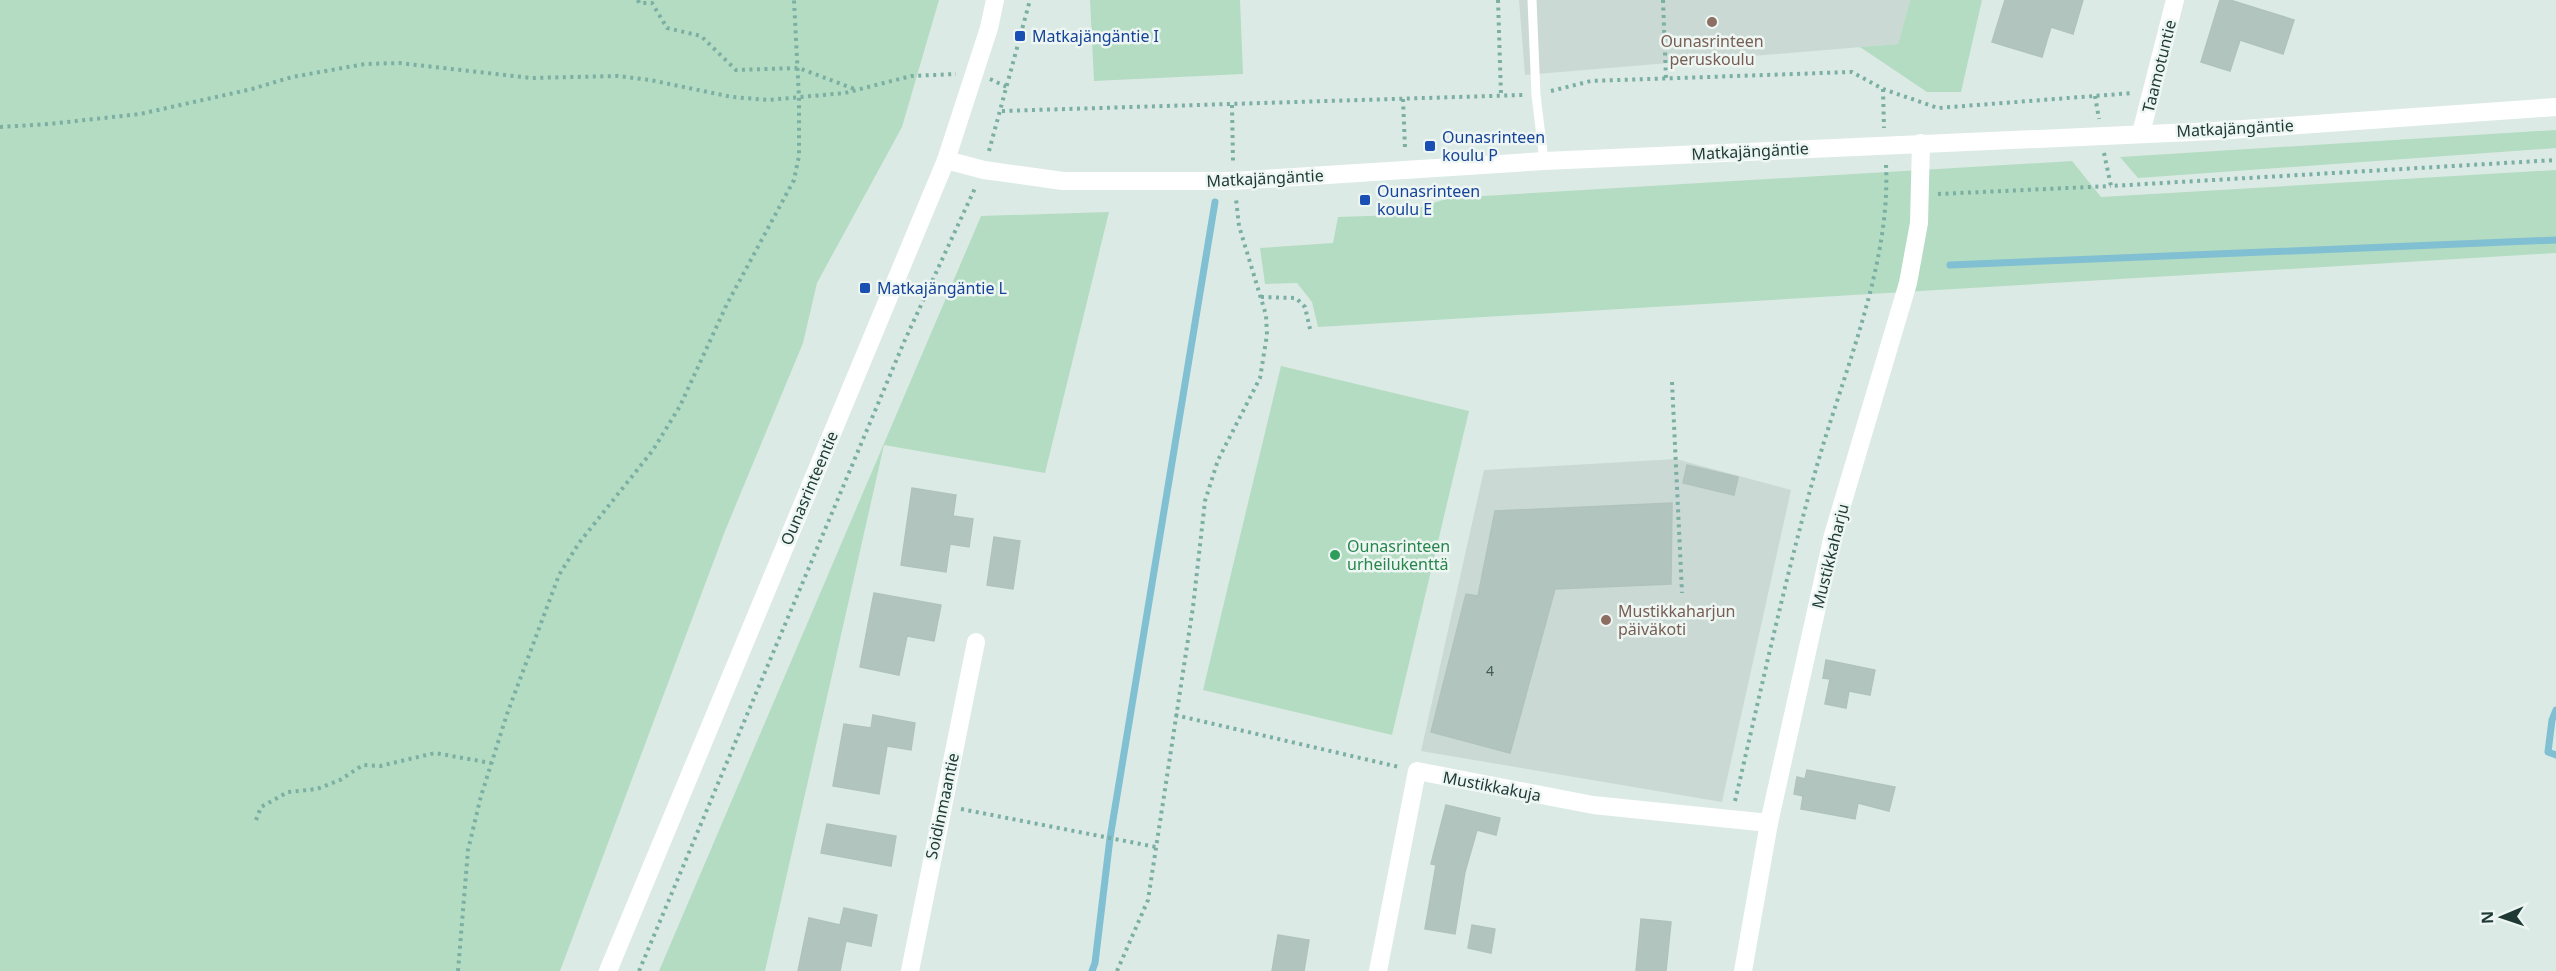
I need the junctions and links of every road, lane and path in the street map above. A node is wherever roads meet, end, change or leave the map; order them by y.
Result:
1 (638, 0) edge
2 (794, 0) edge
3 (995, 0) edge
4 (1029, 0) edge
5 (1498, 0) edge
6 (1532, 0) edge
7 (1663, 0) edge
8 (2175, 0) edge
9 (799, 68) junction
10 (973, 75) junction
11 (1666, 79) dead end
12 (1883, 89) dead end
13 (857, 91) junction
14 (2153, 92) junction
15 (1501, 95) dead end
16 (799, 99) junction
17 (1403, 99) dead end
18 (1232, 105) dead end
19 (2556, 107) edge
20 (0, 126) edge
21 (2141, 133) junction
22 (2101, 135) junction
23 (1921, 143) junction
24 (1885, 145) junction
25 (1405, 148) dead end
26 (946, 160) junction
27 (2556, 160) edge
28 (1544, 161) junction
29 (984, 170) junction
30 (1233, 180) junction
31 (2111, 186) junction
32 (1920, 195) junction
33 (1261, 297) junction
34 (1310, 329) dead end
35 (1672, 382) dead end
36 (1682, 593) dead end
37 (976, 642) dead end
38 (1175, 715) junction
39 (491, 763) junction
40 (1417, 771) junction
41 (942, 806) junction
42 (256, 820) dead end
43 (1731, 821) junction
44 (1769, 823) junction
45 (1156, 847) junction
46 (458, 971) edge
47 (608, 971) edge
48 (639, 971) edge
49 (910, 971) edge
50 (1117, 971) edge
51 (1378, 971) edge
52 (1743, 971) edge

1 - 9 path
2 - 9 path
3 - 10 street, Ounasrinteentie
4 - 29 path
5 - 15 path
6 - 28 lane
7 - 11 path
8 - 14 street, Taamotuntie
9 - 13 path
9 - 16 path
10 - 13 path
10 - 26 street, Ounasrinteentie
12 - 24 path
13 - 16 path
14 - 21 street, Taamotuntie
14 - 22 path
16 - 20 path
16 - 39 path
17 - 25 path
18 - 30 path
19 - 21 street, Matkajängäntie
21 - 22 street, Matkajängäntie
22 - 23 street, Matkajängäntie
22 - 31 path
23 - 24 street, Matkajängäntie
23 - 32 street, Mustikkaharju
24 - 28 street, Matkajängäntie
24 - 43 path
26 - 29 street, Matkajängäntie
26 - 47 street, Ounasrinteentie
27 - 31 path
28 - 30 street, Matkajängäntie
29 - 30 street, Matkajängäntie
29 - 48 path
30 - 33 path
31 - 32 path
32 - 44 street, Mustikkaharju
33 - 34 path
33 - 38 path
35 - 36 path
37 - 41 street, Soidinmaantie
38 - 40 path
38 - 45 path
39 - 42 path
39 - 46 path
40 - 43 street, Mustikkakuja
40 - 51 street
41 - 45 path
41 - 49 street, Soidinmaantie
43 - 44 street, Mustikkakuja
44 - 52 street, Mustikkaharju
45 - 50 path

